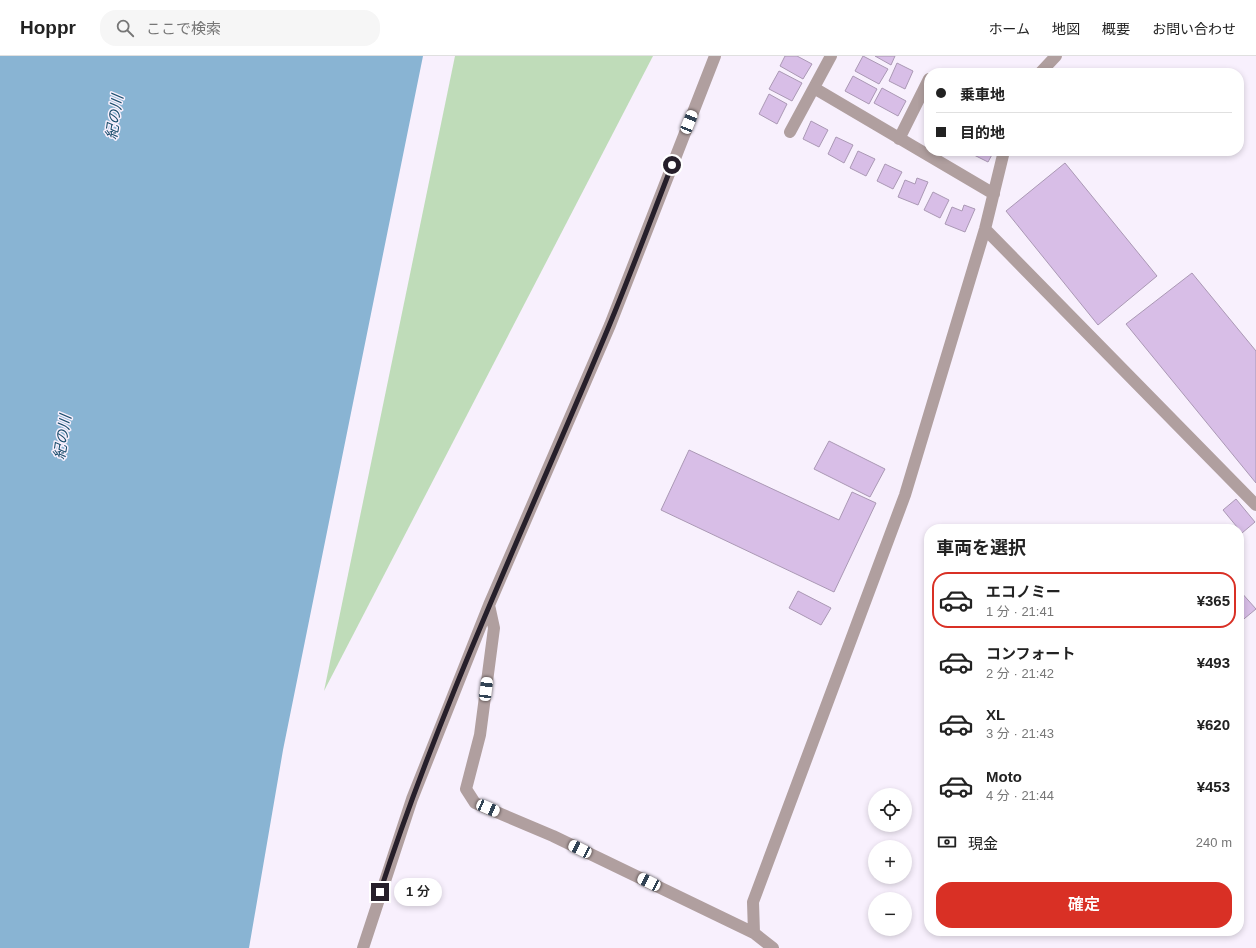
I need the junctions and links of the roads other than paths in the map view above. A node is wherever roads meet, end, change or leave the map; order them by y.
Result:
1 (715, 56) edge
2 (831, 56) edge
3 (1056, 56) edge
4 (1045, 68) edge
5 (814, 88) junction
6 (924, 89) edge
7 (790, 132) dead end
8 (899, 139) junction
9 (924, 153) edge
10 (928, 156) edge
11 (1003, 156) edge
12 (994, 194) junction
13 (985, 229) junction
14 (1256, 505) edge
15 (489, 605) junction
16 (754, 933) junction
17 (363, 948) edge
18 (774, 948) edge

1 - 15 street
2 - 5 street
3 - 4 street
5 - 7 street
5 - 8 street
6 - 8 street
8 - 9 street
10 - 12 street
11 - 12 street
12 - 13 street
13 - 14 street
13 - 16 street
15 - 16 street
15 - 17 street
16 - 18 street

